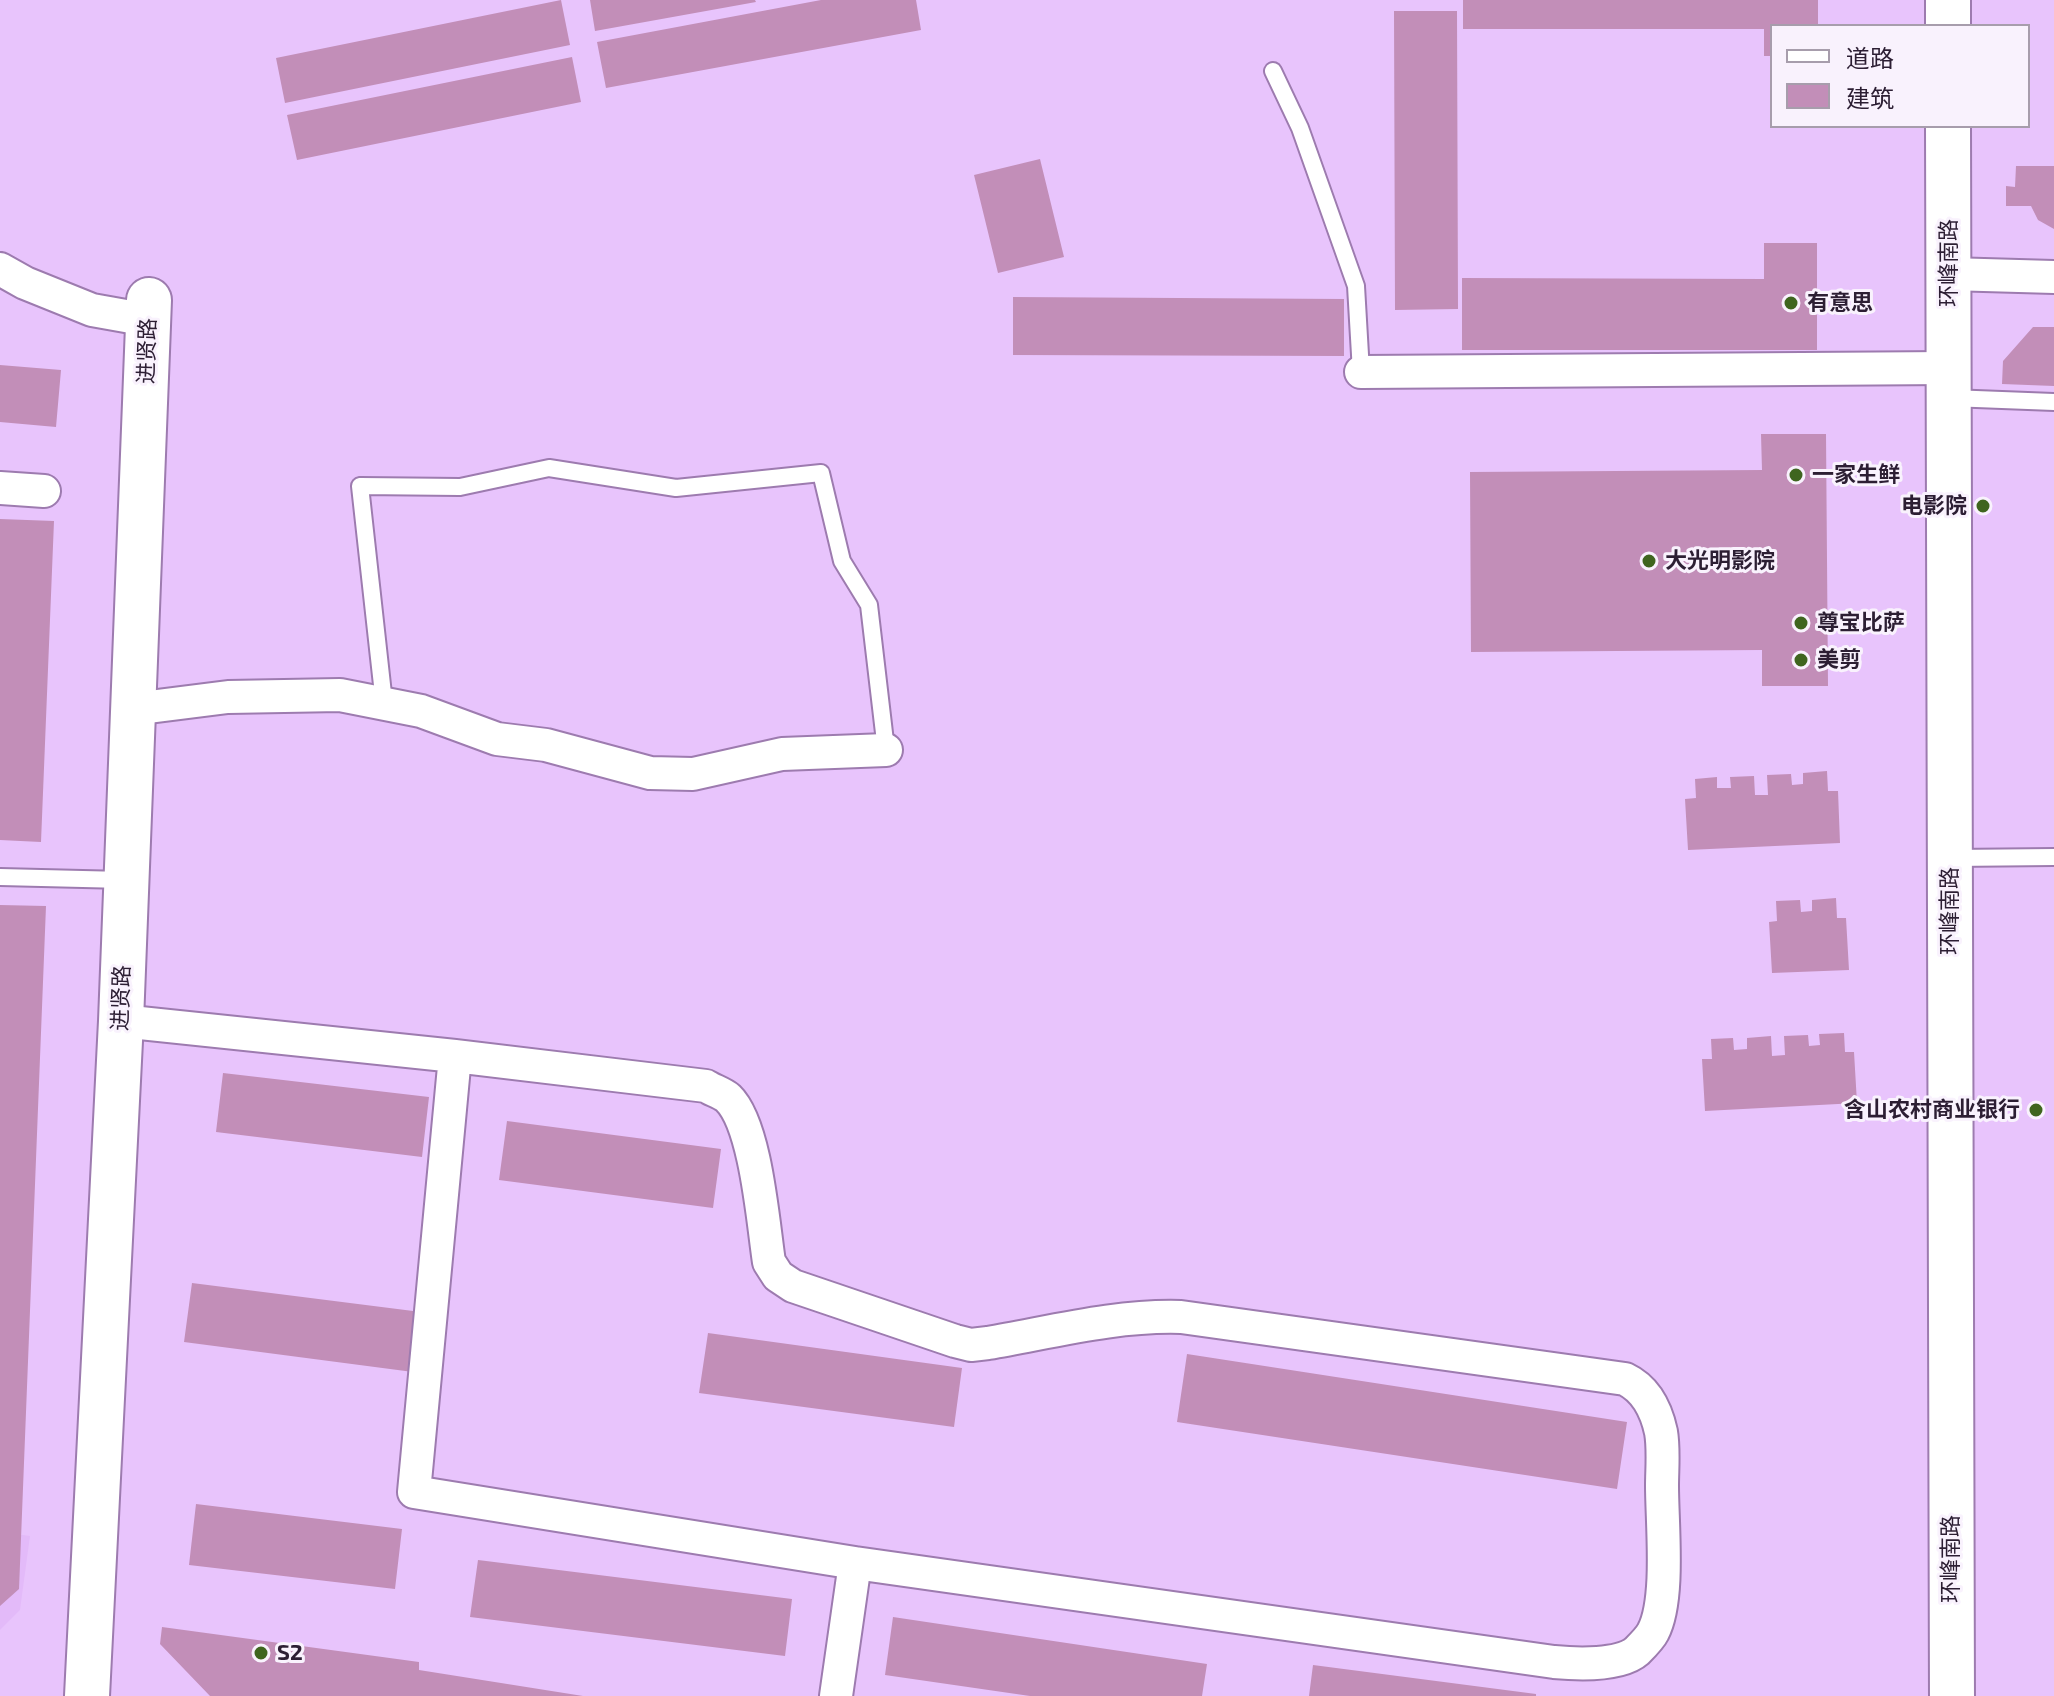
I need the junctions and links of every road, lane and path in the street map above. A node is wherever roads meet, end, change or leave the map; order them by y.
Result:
1 (1948, 0) edge
2 (1948, 24) edge
3 (1273, 71) dead end
4 (1948, 128) edge
5 (0, 269) edge
6 (1949, 274) junction
7 (2054, 277) edge
8 (149, 310) joint
9 (1361, 372) joint
10 (1949, 383) junction
11 (2054, 402) edge
12 (0, 488) edge
13 (44, 491) dead end
14 (384, 703) junction
15 (133, 709) junction
16 (886, 750) joint
17 (2054, 857) edge
18 (1950, 858) junction
19 (0, 877) edge
20 (126, 880) junction
21 (121, 1021) junction
22 (455, 1056) junction
23 (855, 1563) junction
24 (87, 1696) edge
25 (836, 1696) edge
26 (1952, 1696) edge

1 - 2 main road
3 - 9 lane
4 - 6 main road, 环峰南路
5 - 8 street
6 - 7 street
6 - 10 main road, 环峰南路
8 - 15 main road, 进贤路
9 - 10 street
10 - 11 lane
10 - 18 main road, 环峰南路
12 - 13 street
14 - 15 street
14 - 16 street
14 - 16 lane
15 - 20 main road, 进贤路
17 - 18 lane
18 - 26 main road, 环峰南路
19 - 20 lane
20 - 21 main road, 进贤路
21 - 22 street
21 - 24 main road, 进贤路
22 - 23 street
22 - 23 street
23 - 25 street

